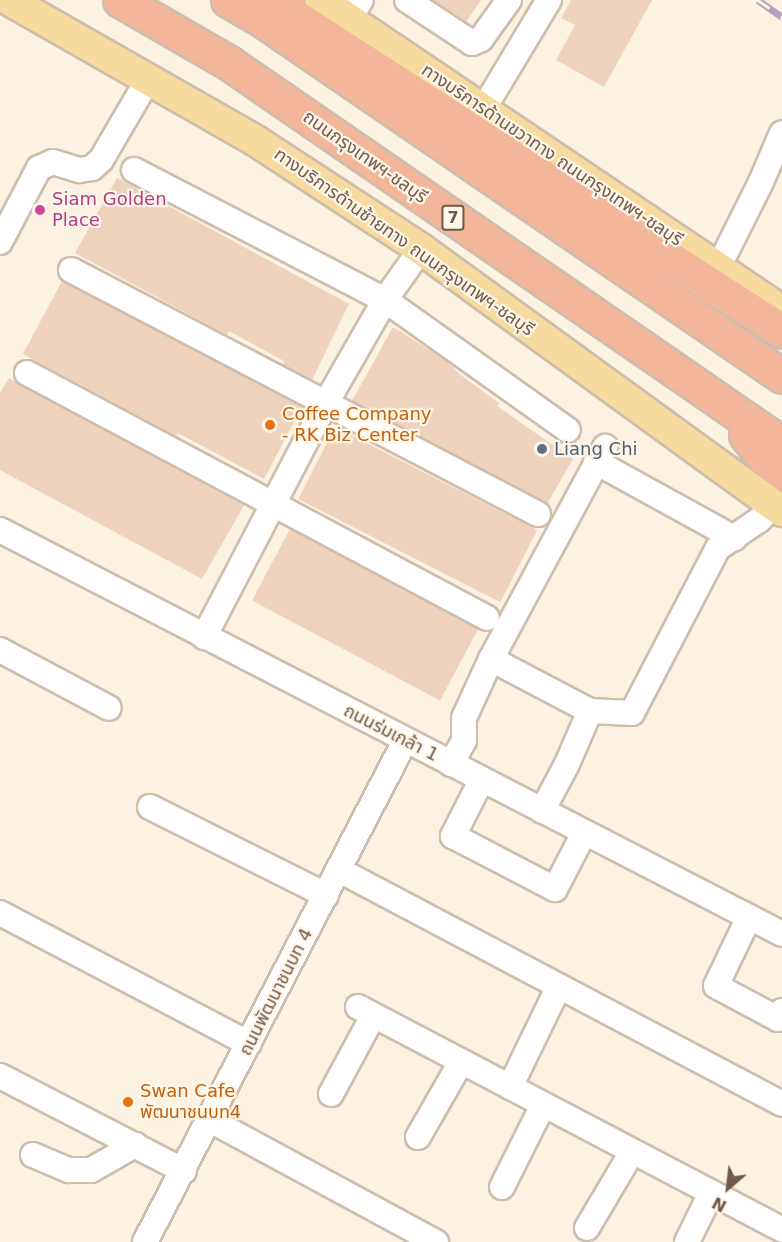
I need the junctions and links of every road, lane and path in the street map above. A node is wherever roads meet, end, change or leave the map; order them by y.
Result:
1 (3, 0) edge
2 (9, 0) edge
3 (120, 0) edge
4 (228, 0) edge
5 (269, 0) edge
6 (320, 0) edge
7 (407, 0) edge
8 (509, 0) edge
9 (549, 0) edge
10 (0, 6) edge
11 (356, 9) edge
12 (148, 78) junction
13 (484, 108) junction
14 (782, 133) edge
15 (134, 170) dead end
16 (775, 170) edge
17 (0, 242) edge
18 (421, 249) junction
19 (718, 268) junction
20 (71, 270) dead end
21 (385, 300) junction
22 (782, 311) edge
23 (782, 331) edge
24 (746, 350) junction
25 (782, 364) edge
26 (27, 373) dead end
27 (782, 376) edge
28 (326, 403) junction
29 (721, 404) junction
30 (568, 430) dead end
31 (782, 444) edge
32 (782, 472) edge
33 (273, 504) junction
34 (778, 508) edge
35 (538, 514) dead end
36 (2, 535) edge
37 (734, 538) junction
38 (488, 618) dead end
39 (204, 637) junction
40 (0, 650) edge
41 (491, 659) junction
42 (109, 708) dead end
43 (590, 711) junction
44 (405, 741) junction
45 (451, 764) junction
46 (481, 781) junction
47 (150, 807) dead end
48 (542, 811) junction
49 (584, 833) junction
50 (339, 870) junction
51 (326, 895) junction
52 (0, 914) edge
53 (748, 917) junction
54 (782, 934) edge
55 (559, 986) junction
56 (782, 1011) edge
57 (249, 1044) junction
58 (461, 1062) junction
59 (0, 1076) edge
60 (510, 1087) junction
61 (331, 1094) dead end
62 (782, 1104) edge
63 (543, 1105) junction
64 (210, 1120) junction
65 (418, 1137) dead end
66 (135, 1145) junction
67 (632, 1152) junction
68 (33, 1155) dead end
69 (184, 1171) junction
70 (502, 1187) dead end
71 (711, 1193) junction
72 (587, 1228) dead end
73 (782, 1230) edge
74 (146, 1242) edge
75 (436, 1242) edge
76 (687, 1242) edge

1 - 10 street
2 - 12 main road, ทางบริการด้านซ้ายทาง ถนนกรุงเทพฯ-ชลบุรี
3 - 29 highway, ถนนกรุงเทพฯ-ชลบุรี / 7
4 - 24 highway
5 - 23 highway
6 - 11 main road, ทางบริการด้านขวาทาง ถนนกรุงเทพฯ-ชลบุรี
7 - 8 street
9 - 13 street
11 - 13 main road, ทางบริการด้านขวาทาง ถนนกรุงเทพฯ-ชลบุรี
12 - 17 street
12 - 18 main road, ทางบริการด้านซ้ายทาง ถนนกรุงเทพฯ-ชลบุรี
13 - 19 main road, ทางบริการด้านขวาทาง ถนนกรุงเทพฯ-ชลบุรี
14 - 16 street
15 - 21 street
16 - 19 street
18 - 21 street
18 - 34 main road, ทางบริการด้านซ้ายทาง ถนนกรุงเทพฯ-ชลบุรี
19 - 22 main road, ทางบริการด้านขวาทาง ถนนกรุงเทพฯ-ชลบุรี
20 - 28 street
21 - 28 street
21 - 30 street
24 - 25 highway
24 - 27 highway
26 - 33 street
28 - 33 street
28 - 35 street
29 - 31 highway, ถนนกรุงเทพฯ-ชลบุรี / 7
29 - 32 highway
33 - 38 street
33 - 39 street
34 - 37 street
36 - 39 street, ถนนร่มเกล้า 1
37 - 41 street
37 - 43 street
39 - 44 street, ถนนร่มเกล้า 1
40 - 42 street
41 - 43 street
41 - 45 street
43 - 48 street
44 - 45 street, ถนนร่มเกล้า 1
44 - 50 street, ถนนพัฒนาชนบท 4
45 - 46 street, ถนนร่มเกล้า 1
46 - 48 street, ถนนร่มเกล้า 1
46 - 49 street
47 - 51 street
48 - 49 street, ถนนร่มเกล้า 1
49 - 53 street, ถนนร่มเกล้า 1
50 - 51 street, ถนนพัฒนาชนบท 4
50 - 55 street
51 - 57 street, ถนนพัฒนาชนบท 4
52 - 57 street
53 - 54 street, ถนนร่มเกล้า 1
53 - 56 street
55 - 60 street
55 - 62 street
57 - 64 street, ถนนพัฒนาชนบท 4
58 - 60 street
58 - 61 street
58 - 65 street
59 - 66 street
60 - 63 street
63 - 67 street
63 - 70 street
64 - 69 street, ถนนพัฒนาชนบท 4
64 - 75 street
66 - 68 street
66 - 69 street
67 - 71 street
67 - 72 street
69 - 74 street, ถนนพัฒนาชนบท 4
71 - 73 street
71 - 76 street

